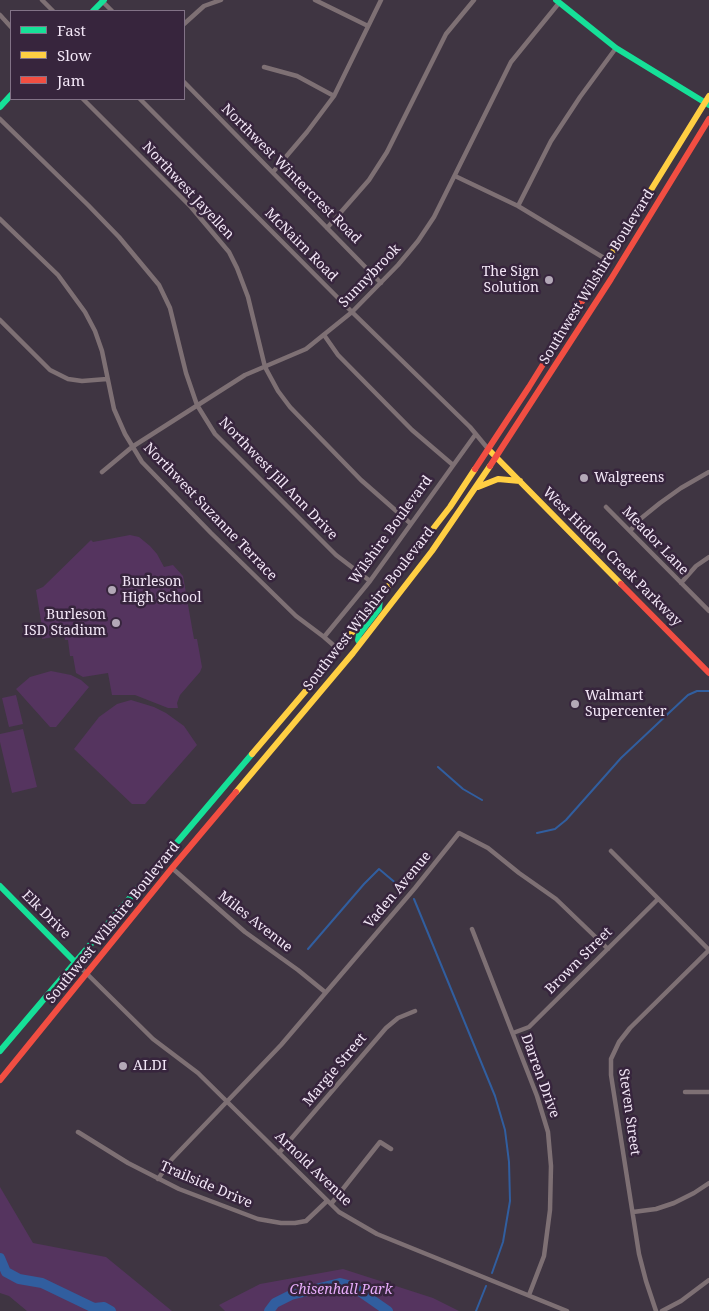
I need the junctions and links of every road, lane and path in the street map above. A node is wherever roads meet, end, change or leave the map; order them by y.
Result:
1 (42, 0) edge
2 (221, 0) edge
3 (315, 0) edge
4 (381, 0) edge
5 (474, 0) edge
6 (102, 1) edge
7 (558, 1) edge
8 (52, 10) edge
9 (111, 10) edge
10 (0, 16) edge
11 (185, 23) edge
12 (10, 26) edge
13 (368, 26) junction
14 (616, 48) junction
15 (264, 67) dead end
16 (185, 83) edge
17 (10, 96) edge
18 (334, 96) junction
19 (709, 96) edge
20 (84, 100) edge
21 (141, 100) edge
22 (707, 104) edge
23 (0, 107) edge
24 (0, 119) edge
25 (709, 119) edge
26 (272, 172) junction
27 (455, 176) junction
28 (518, 206) junction
29 (0, 219) edge
30 (327, 228) junction
31 (609, 261) junction
32 (381, 283) junction
33 (352, 312) junction
34 (0, 320) edge
35 (324, 335) junction
36 (265, 367) junction
37 (107, 379) junction
38 (197, 405) junction
39 (475, 435) junction
40 (132, 447) junction
41 (489, 450) junction
42 (497, 458) junction
43 (453, 465) junction
44 (102, 472) dead end
45 (709, 472) edge
46 (520, 481) junction
47 (476, 488) junction
48 (606, 506) dead end
49 (410, 523) junction
50 (630, 531) junction
51 (709, 557) edge
52 (370, 580) junction
53 (681, 583) junction
54 (380, 597) junction
55 (709, 611) edge
56 (324, 637) junction
57 (360, 643) junction
58 (339, 651) junction
59 (709, 673) edge
60 (275, 727) junction
61 (285, 734) junction
62 (611, 851) dead end
63 (172, 868) junction
64 (0, 886) edge
65 (658, 899) junction
66 (472, 929) dead end
67 (608, 949) junction
68 (709, 950) edge
69 (75, 962) junction
70 (88, 973) junction
71 (325, 992) junction
72 (415, 1011) dead end
73 (513, 1034) junction
74 (0, 1051) edge
75 (0, 1080) edge
76 (685, 1092) dead end
77 (709, 1092) edge
78 (228, 1102) junction
79 (78, 1132) dead end
80 (391, 1149) dead end
81 (279, 1153) junction
82 (158, 1179) junction
83 (709, 1183) edge
84 (329, 1202) junction
85 (633, 1212) junction
86 (709, 1280) edge
87 (528, 1295) junction
88 (567, 1311) edge
89 (656, 1311) edge
90 (662, 1311) edge

1 - 8 street
2 - 11 street
3 - 13 street
4 - 13 street
5 - 30 street
6 - 9 street
7 - 14 main road
7 - 27 street, Sunnybrook
10 - 12 street
13 - 18 street
14 - 22 main road
14 - 28 street
15 - 18 street
16 - 26 street, Northwest Wintercrest Road
17 - 23 main road
18 - 26 street
19 - 22 main road, Southwest Wilshire Boulevard
20 - 36 street, Northwest Jayellen
21 - 33 street, McNairn Road
22 - 31 main road, Southwest Wilshire Boulevard
24 - 38 street, Northwest Jill Ann Drive
25 - 42 main road, Southwest Wilshire Boulevard
26 - 30 street, Northwest Wintercrest Road
27 - 28 street
27 - 32 street, Sunnybrook
28 - 31 street
29 - 37 street, Northwest Suzanne Terrace
30 - 32 street, Northwest Wintercrest Road
31 - 41 main road, Southwest Wilshire Boulevard
32 - 33 street, Sunnybrook
33 - 35 street, Sunnybrook
33 - 39 street, McNairn Road
34 - 37 street
35 - 36 street, Sunnybrook
35 - 43 street
36 - 38 street, Sunnybrook
36 - 49 street, Northwest Jayellen
37 - 40 street, Northwest Suzanne Terrace
38 - 40 street, Sunnybrook
38 - 52 street, Northwest Jill Ann Drive
39 - 41 street, McNairn Road
39 - 43 street, Wilshire Boulevard
40 - 44 street, Sunnybrook
40 - 56 street, Northwest Suzanne Terrace
41 - 42 main road, West Hidden Creek Parkway
41 - 54 main road, Southwest Wilshire Boulevard
42 - 46 main road, West Hidden Creek Parkway
42 - 47 main road, Southwest Wilshire Boulevard
43 - 49 street, Wilshire Boulevard
45 - 50 street
46 - 47 main road
46 - 59 main road, West Hidden Creek Parkway
47 - 57 main road, Southwest Wilshire Boulevard
48 - 50 street, Meador Lane
49 - 52 street, Wilshire Boulevard
50 - 53 street, Meador Lane
51 - 53 street
52 - 56 street, Wilshire Boulevard
53 - 55 street, Meador Lane
54 - 57 main road
54 - 58 main road, Southwest Wilshire Boulevard
56 - 58 street, Northwest Suzanne Terrace
57 - 61 main road, Southwest Wilshire Boulevard
58 - 60 main road, Southwest Wilshire Boulevard
60 - 61 main road
60 - 69 main road, Southwest Wilshire Boulevard
61 - 63 main road, Southwest Wilshire Boulevard
62 - 65 street
63 - 70 main road, Southwest Wilshire Boulevard
63 - 71 street, Miles Avenue
64 - 69 main road, Elk Drive
65 - 67 street, Brown Street
65 - 68 street
66 - 73 street, Darren Drive
67 - 71 street, Vaden Avenue
67 - 73 street, Brown Street
68 - 85 street, Steven Street
69 - 70 street, Arnold Avenue
69 - 74 main road, Southwest Wilshire Boulevard
70 - 75 main road, Southwest Wilshire Boulevard
70 - 78 street, Arnold Avenue
71 - 78 street, Vaden Avenue
72 - 81 street, Margie Street
73 - 87 street, Darren Drive
76 - 77 street
78 - 81 street, Arnold Avenue
78 - 82 street, Vaden Avenue
79 - 82 street, Trailside Drive
80 - 84 street, Trailside Drive
81 - 84 street, Arnold Avenue
82 - 84 street, Trailside Drive
83 - 85 street
84 - 87 street, Arnold Avenue
85 - 89 street, Steven Street
86 - 90 street
87 - 88 street, Arnold Avenue

